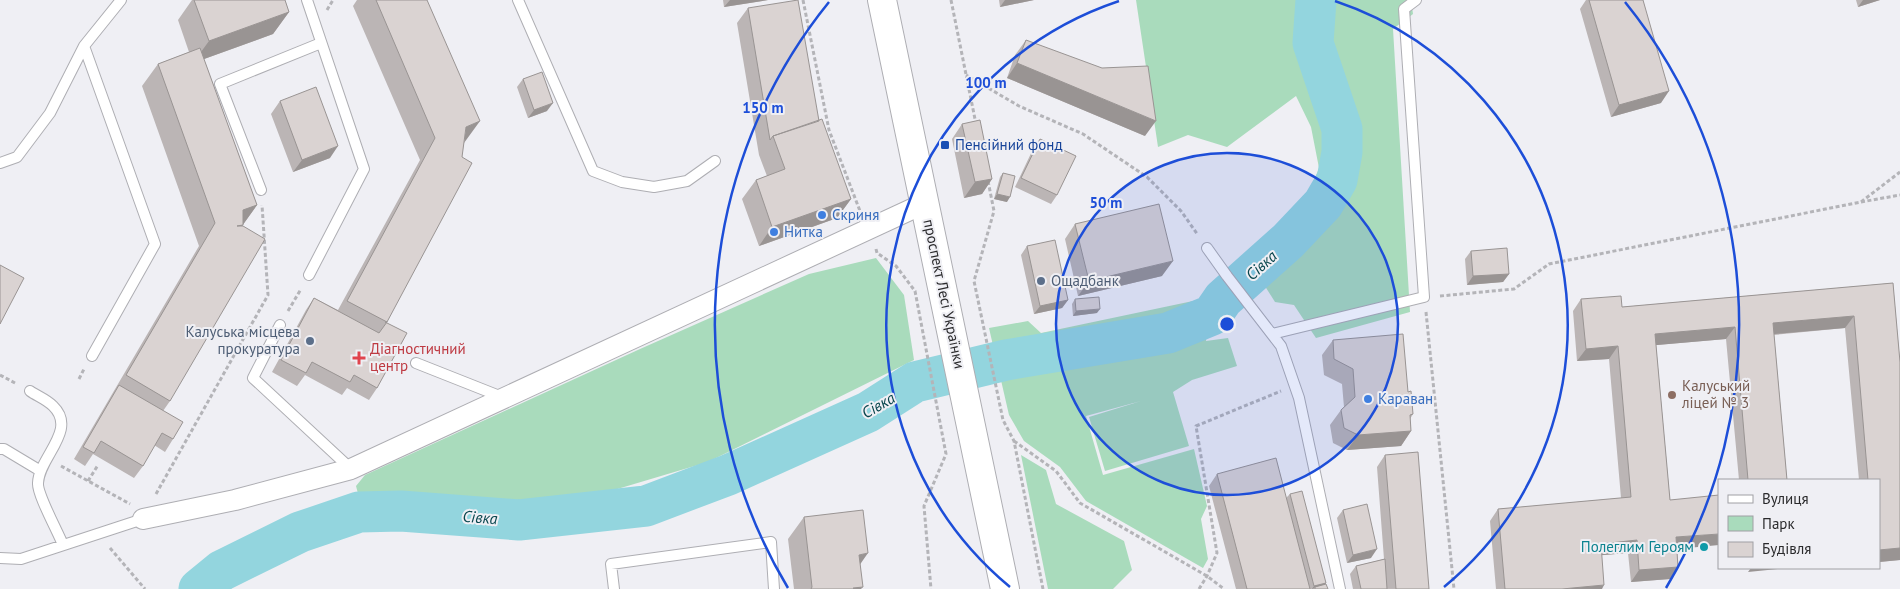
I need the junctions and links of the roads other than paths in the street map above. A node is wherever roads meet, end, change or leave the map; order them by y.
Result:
1 (122, 0) edge
2 (307, 0) edge
3 (518, 0) edge
4 (882, 0) edge
5 (1416, 0) edge
6 (321, 43) junction
7 (84, 46) junction
8 (715, 161) dead end
9 (0, 163) edge
10 (261, 190) road end
11 (925, 203) junction
12 (1207, 248) road end
13 (309, 275) road end
14 (280, 325) road end
15 (1272, 334) junction
16 (92, 356) dead end
17 (416, 363) dead end
18 (30, 391) dead end
19 (506, 398) junction
20 (0, 449) edge
21 (351, 469) junction
22 (40, 470) junction
23 (144, 516) joint
24 (63, 545) junction
25 (0, 558) edge
26 (614, 589) edge
27 (774, 589) edge
28 (1006, 589) edge
29 (1340, 589) edge

1 - 7 lane
2 - 6 lane
3 - 8 lane
4 - 11 main road, проспект Лесі Українки
5 - 15 lane
6 - 10 lane
6 - 13 lane
7 - 9 lane
7 - 16 lane
11 - 19 street
11 - 28 main road, проспект Лесі Українки
12 - 15 lane
14 - 21 lane
15 - 29 lane
17 - 19 lane
18 - 22 lane
19 - 21 street
20 - 22 lane
21 - 23 street
22 - 24 lane
23 - 24 lane
24 - 25 lane
26 - 27 lane

